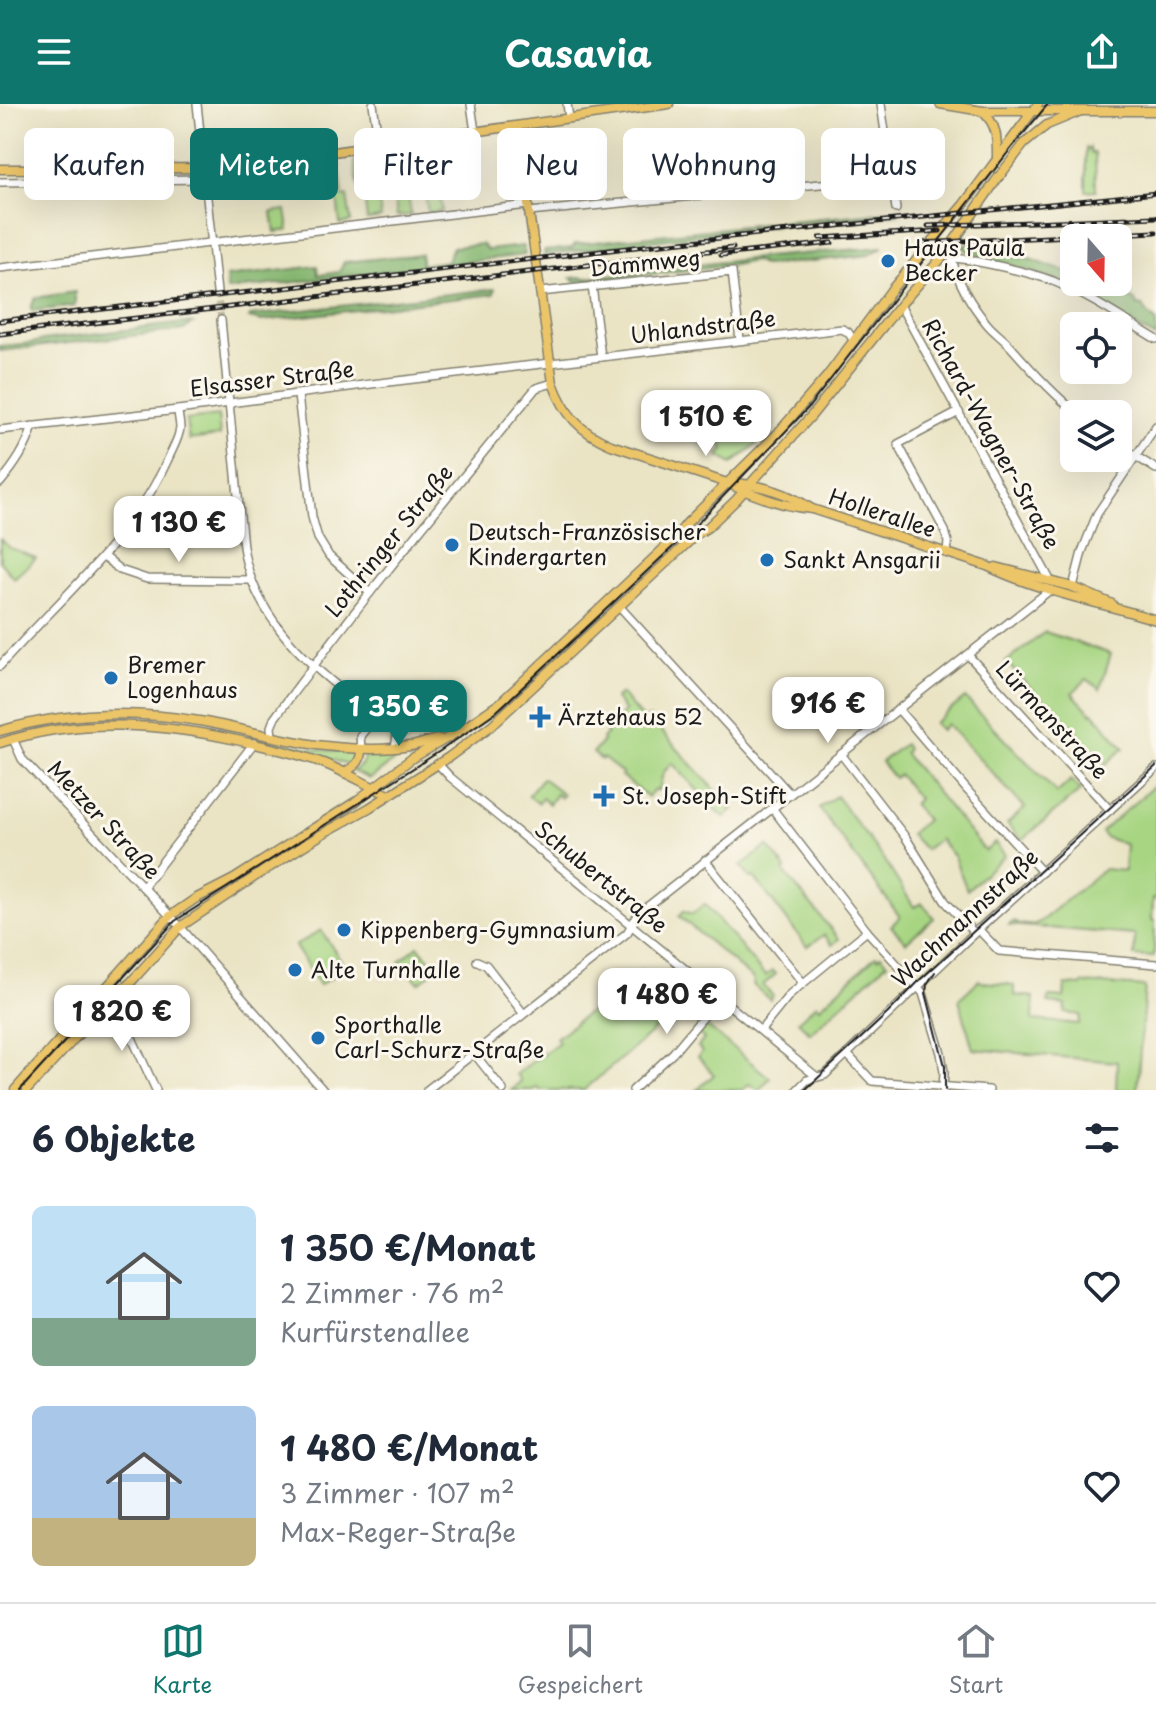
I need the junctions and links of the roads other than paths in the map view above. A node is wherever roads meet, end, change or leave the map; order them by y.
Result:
1 (197, 104) edge
2 (373, 104) edge
3 (471, 104) edge
4 (567, 104) edge
5 (669, 104) edge
6 (881, 104) edge
7 (940, 104) edge
8 (1036, 108) edge
9 (1082, 109) edge
10 (982, 111) junction
11 (1156, 111) edge
12 (569, 118) junction
13 (517, 126) junction
14 (199, 128) edge
15 (377, 128) edge
16 (474, 128) edge
17 (885, 128) edge
18 (481, 131) edge
19 (997, 160) junction
20 (0, 169) edge
21 (24, 169) edge
22 (0, 182) edge
23 (24, 182) edge
24 (821, 183) edge
25 (208, 200) edge
26 (895, 200) edge
27 (528, 208) junction
28 (896, 209) dead end
29 (213, 243) junction
30 (948, 256) junction
31 (0, 268) edge
32 (592, 286) junction
33 (217, 292) tunnel mouth
34 (540, 292) junction
35 (900, 305) junction
36 (221, 320) tunnel mouth
37 (1156, 339) edge
38 (740, 340) junction
39 (854, 341) junction
40 (601, 357) junction
41 (549, 363) junction
42 (553, 383) junction
43 (298, 395) junction
44 (1063, 400) edge
45 (229, 403) junction
46 (178, 410) junction
47 (959, 412) junction
48 (33, 426) junction
49 (1156, 426) edge
50 (0, 430) edge
51 (1132, 455) edge
52 (1136, 458) junction
53 (1156, 469) edge
54 (0, 483) edge
55 (727, 483) junction
56 (751, 484) junction
57 (744, 491) junction
58 (812, 509) junction
59 (947, 553) junction
60 (104, 557) junction
61 (250, 580) junction
62 (1050, 585) junction
63 (1073, 587) junction
64 (370, 593) junction
65 (620, 607) junction
66 (1127, 611) junction
67 (1156, 620) edge
68 (968, 655) junction
69 (313, 665) junction
70 (0, 666) edge
71 (898, 709) junction
72 (377, 715) junction
73 (0, 731) edge
74 (272, 736) junction
75 (13, 739) junction
76 (444, 740) junction
77 (0, 743) edge
78 (254, 743) junction
79 (395, 748) junction
80 (361, 749) junction
81 (841, 754) junction
82 (438, 764) junction
83 (1156, 768) edge
84 (344, 773) junction
85 (373, 787) junction
86 (790, 794) junction
87 (389, 795) junction
88 (772, 808) junction
89 (1110, 810) junction
90 (705, 860) junction
91 (1042, 872) junction
92 (143, 887) junction
93 (176, 922) junction
94 (632, 924) junction
95 (867, 931) junction
96 (976, 931) junction
97 (477, 961) dead end
98 (1156, 964) edge
99 (803, 983) junction
100 (916, 987) junction
101 (719, 998) junction
102 (111, 999) junction
103 (523, 1013) junction
104 (761, 1030) junction
105 (473, 1052) junction
106 (847, 1054) junction
107 (817, 1077) junction
108 (318, 1088) edge
109 (943, 1088) edge
110 (15, 1090) edge
111 (27, 1090) edge
112 (156, 1090) edge
113 (427, 1090) edge
114 (503, 1090) edge
115 (633, 1090) edge
116 (797, 1090) edge
117 (989, 1090) edge

1 - 14 street
2 - 15 street
3 - 16 street
4 - 12 street
5 - 12 main road
6 - 17 street
7 - 10 main road
8 - 9 main road
8 - 10 main road
8 - 19 main road
9 - 11 main road
9 - 30 main road
10 - 19 main road
12 - 13 main road
13 - 18 main road
13 - 27 main road
19 - 39 main road
20 - 21 main road
22 - 23 street
24 - 27 street
25 - 29 street
26 - 28 street
27 - 29 street
27 - 34 main road
29 - 31 street
29 - 33 street
30 - 35 main road
30 - 37 street
30 - 44 street
32 - 34 street, Dammweg
32 - 38 street, Dammweg
32 - 40 street
34 - 41 main road
35 - 47 street, Richard-Wagner-Straße
35 - 56 main road
36 - 45 street
38 - 39 street, Uhlandstraße
38 - 40 street, Uhlandstraße
39 - 55 main road
40 - 41 street, Uhlandstraße
41 - 42 main road
41 - 43 street, Elsasser Straße
42 - 55 main road
42 - 64 street, Lothringer Straße
43 - 45 street, Elsasser Straße
43 - 64 street
45 - 46 street, Elsasser Straße
45 - 61 street
46 - 48 street, Elsasser Straße
46 - 60 street
47 - 59 street
47 - 62 street, Richard-Wagner-Straße
48 - 50 street, Elsasser Straße
48 - 54 street
49 - 52 street
51 - 52 street
52 - 53 street
52 - 63 street
55 - 56 main road, Hollerallee
55 - 57 main road, Hollerallee
55 - 76 main road
56 - 57 main road
56 - 58 main road, Hollerallee
57 - 58 main road, Hollerallee
57 - 65 main road
58 - 59 main road, Hollerallee
59 - 62 main road, Hollerallee
60 - 61 street
60 - 70 street
61 - 69 street
62 - 63 main road, Hollerallee
62 - 66 main road, Hollerallee
62 - 68 street
63 - 66 main road, Hollerallee
64 - 69 street, Lothringer Straße
65 - 82 main road
65 - 86 street
66 - 67 main road, Hollerallee
68 - 71 street
68 - 89 street, Lürmanstraße
69 - 72 street
69 - 74 street, Lothringer Straße
71 - 81 street
71 - 91 street
72 - 79 street
72 - 80 street
73 - 74 main road
74 - 80 main road
75 - 77 main road
75 - 78 main road
75 - 92 street, Metzer Straße
76 - 79 main road
76 - 85 main road
78 - 84 main road
78 - 92 street
79 - 80 main road
80 - 84 main road
81 - 86 street
81 - 96 street
82 - 87 main road
82 - 94 street, Schubertstraße
83 - 89 street, Wachmannstraße
84 - 85 main road
85 - 87 main road
85 - 93 main road
86 - 88 street
87 - 93 main road
88 - 90 street
88 - 95 street
89 - 91 street, Wachmannstraße
90 - 94 street
90 - 99 street
91 - 96 street, Wachmannstraße
92 - 93 street, Metzer Straße
93 - 102 main road
93 - 108 street, Metzer Straße
93 - 110 main road
94 - 101 street, Schubertstraße
94 - 103 street
95 - 99 street
95 - 100 street
96 - 98 street
96 - 100 street, Wachmannstraße
97 - 103 street
99 - 104 street
100 - 106 street, Wachmannstraße
100 - 109 street
101 - 104 street, Schubertstraße
101 - 115 street
102 - 111 main road
102 - 112 street
103 - 105 street
104 - 107 street, Schubertstraße
105 - 113 street
105 - 114 street
106 - 107 street, Wachmannstraße
106 - 109 street
107 - 116 street, Wachmannstraße
109 - 117 street

